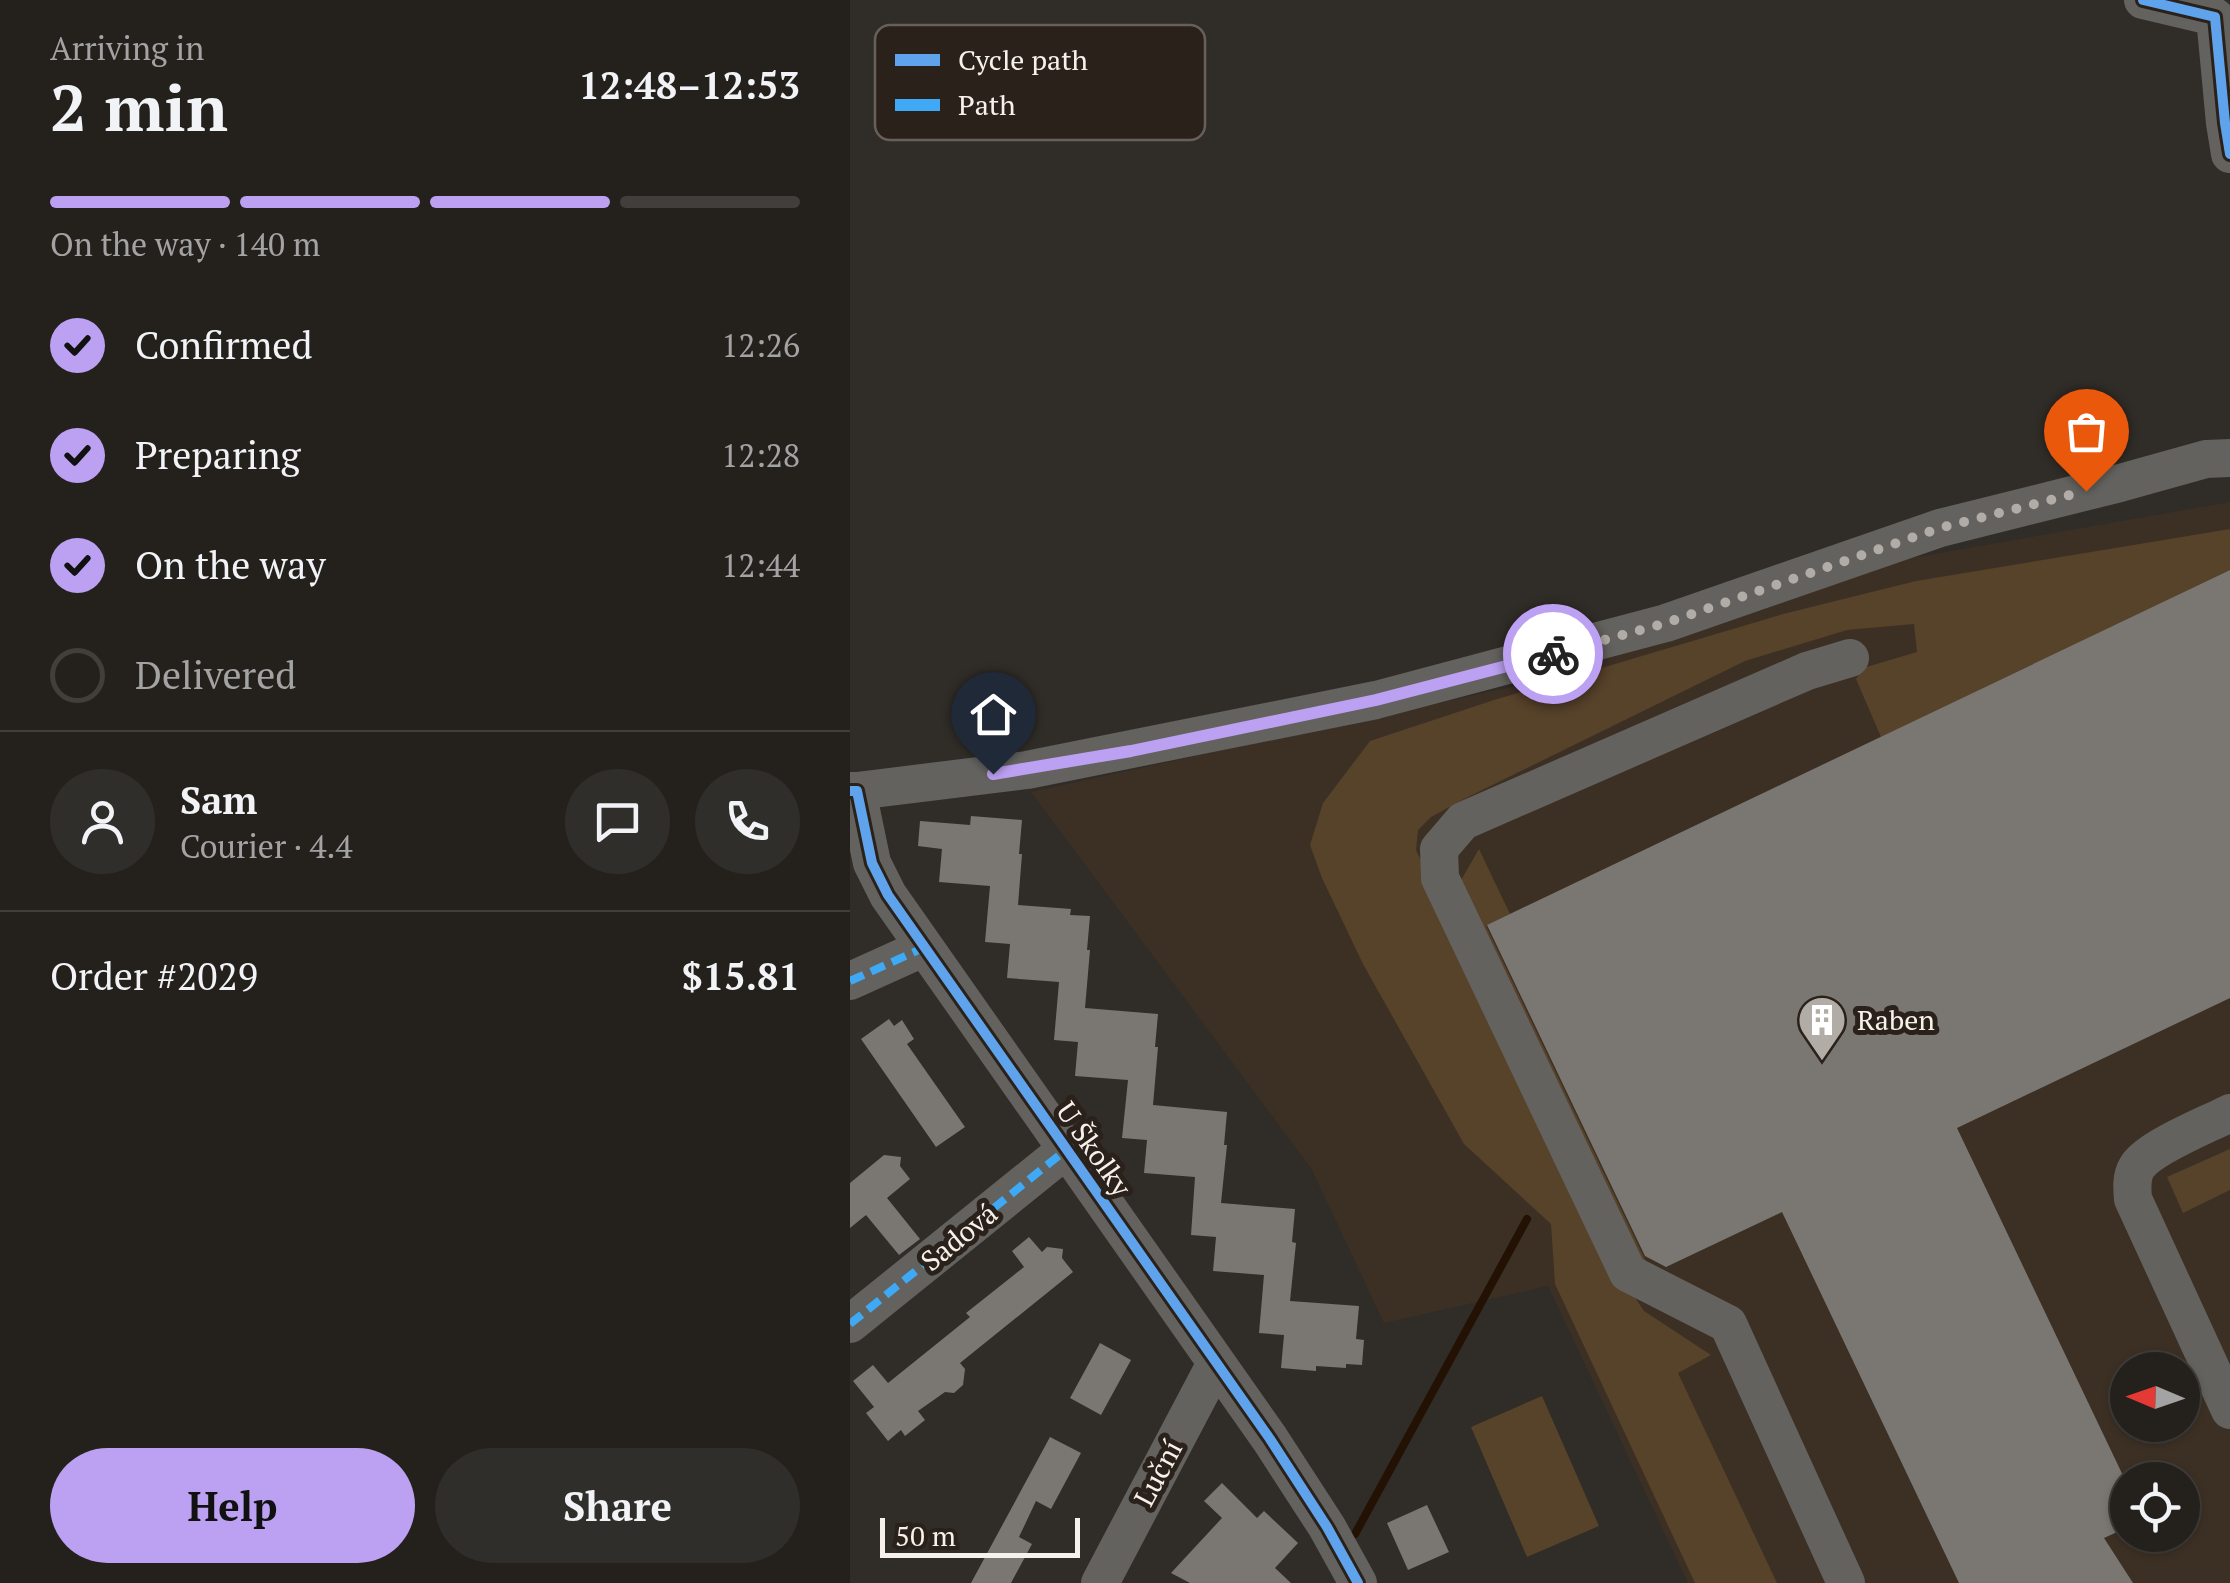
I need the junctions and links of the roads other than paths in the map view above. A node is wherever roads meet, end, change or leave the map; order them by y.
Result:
1 (2143, 0) edge
2 (2222, 19) edge
3 (2230, 154) edge
4 (2230, 458) edge
5 (1850, 658) dead end
6 (854, 791) edge
7 (923, 948) junction
8 (850, 981) edge
9 (2230, 1113) edge
10 (1068, 1149) junction
11 (850, 1324) edge
12 (1216, 1363) junction
13 (2230, 1410) edge
14 (1100, 1583) edge
15 (1358, 1583) edge
16 (1846, 1583) edge

1 - 2 street
2 - 3 street
4 - 6 street
5 - 16 street
6 - 7 street, U Školky
7 - 8 street
7 - 10 street, U Školky
9 - 13 street
10 - 11 street, Sadová
10 - 12 street, U Školky
12 - 14 street, Luční
12 - 15 street, U Školky

